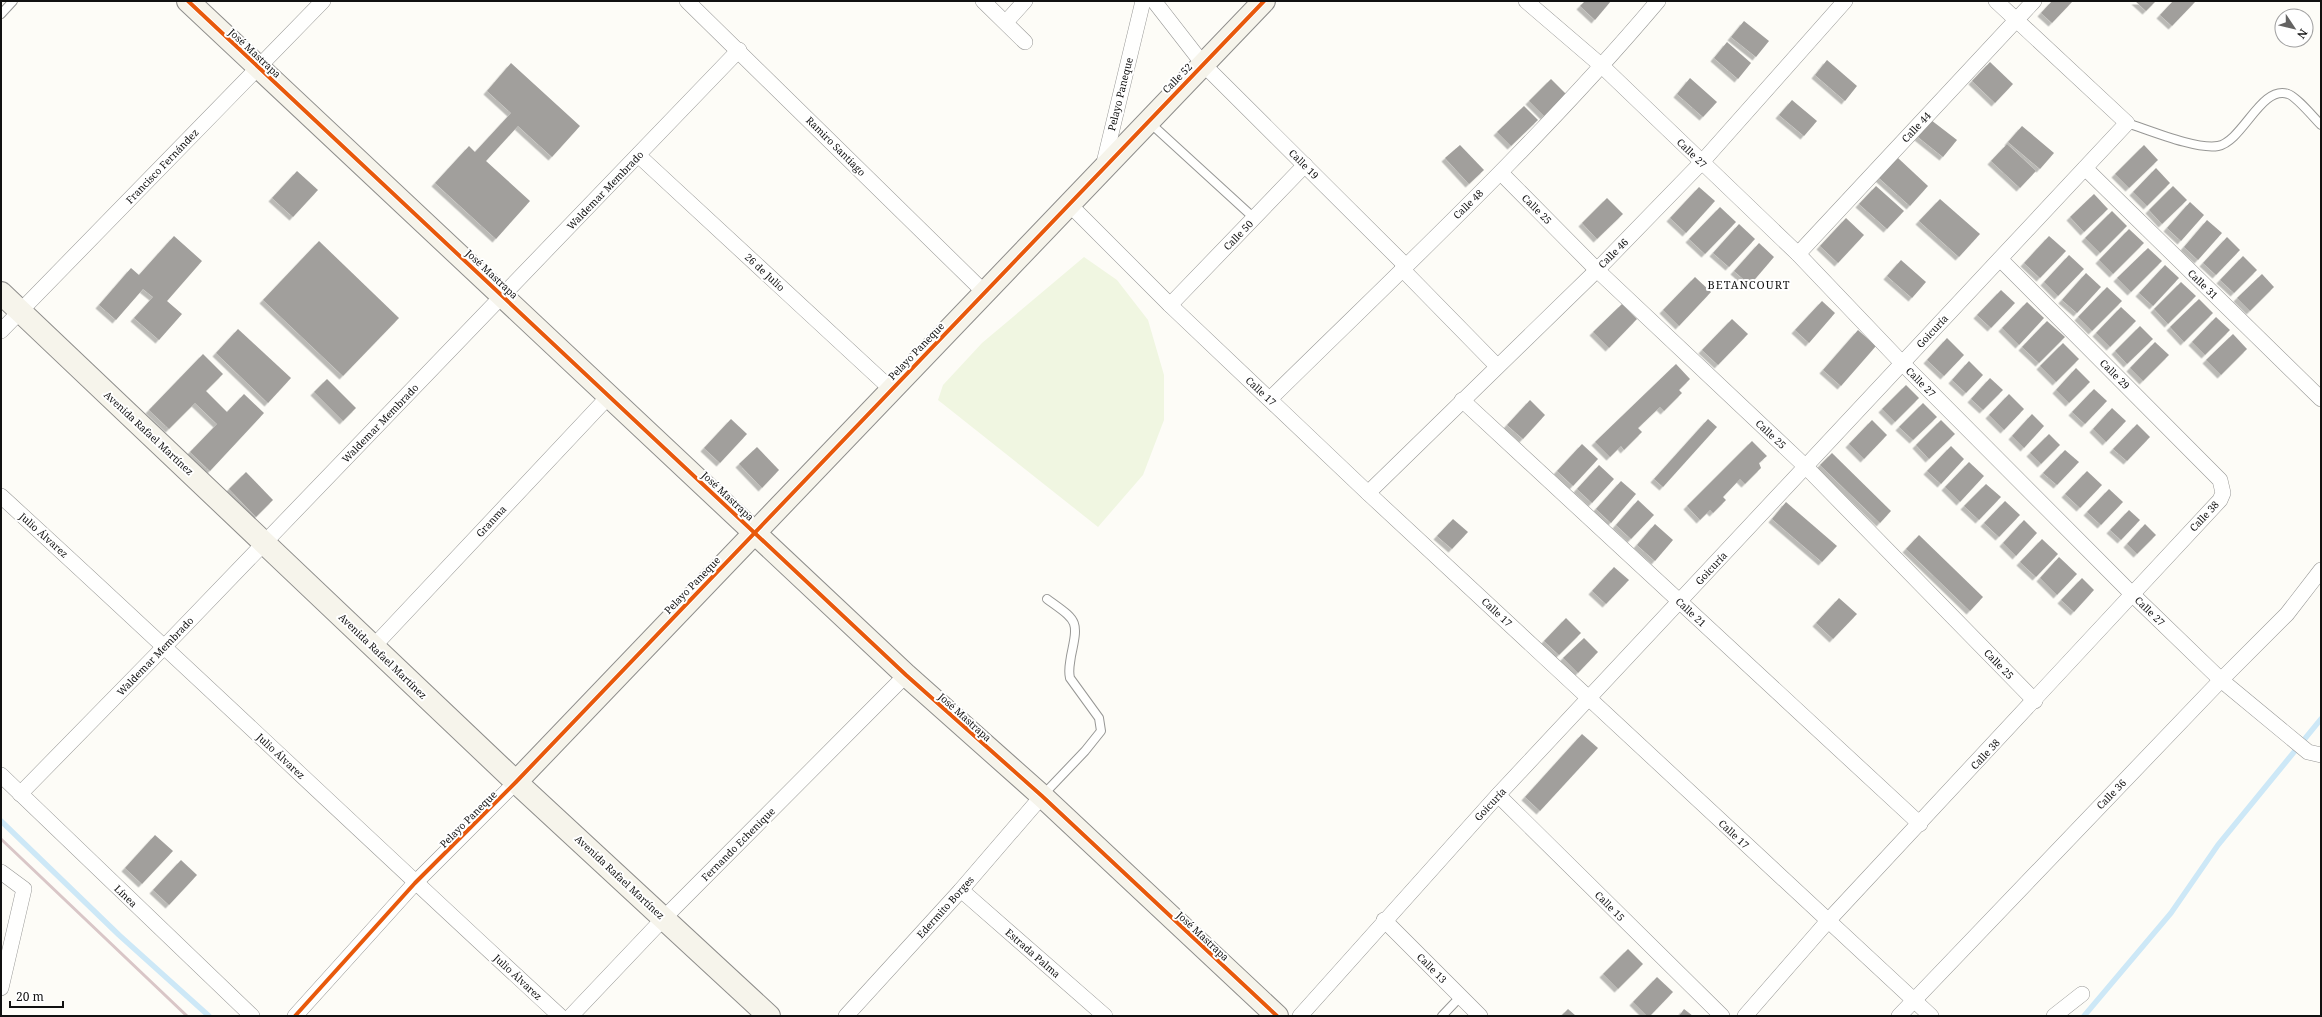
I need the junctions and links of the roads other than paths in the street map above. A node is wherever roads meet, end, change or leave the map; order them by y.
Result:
1 (13, 1) edge
2 (188, 1) edge
3 (323, 1) edge
4 (687, 1) edge
5 (983, 1) edge
6 (1025, 1) edge
7 (1143, 1) edge
8 (1154, 1) edge
9 (1264, 1) edge
10 (1526, 1) edge
11 (1658, 1) edge
12 (1845, 1) edge
13 (1996, 1) edge
14 (2034, 1) edge
15 (1, 14) edge
16 (2016, 20) junction
17 (1006, 22) junction
18 (1025, 42) dead end
19 (739, 50) junction
20 (1203, 64) junction
21 (259, 67) junction
22 (1603, 67) junction
23 (1147, 120) junction
24 (2127, 123) junction
25 (2321, 125) edge
26 (638, 155) junction
27 (1702, 162) junction
28 (1306, 165) junction
29 (1103, 167) junction
30 (2085, 168) junction
31 (1501, 173) junction
32 (1068, 203) junction
33 (1254, 218) junction
34 (1798, 254) junction
35 (2000, 259) junction
36 (1403, 267) junction
37 (1597, 270) junction
38 (984, 292) junction
39 (1, 293) edge
40 (503, 295) junction
41 (1170, 305) junction
42 (20, 311) junction
43 (1, 331) edge
44 (1902, 363) junction
45 (1497, 366) junction
46 (891, 389) junction
47 (608, 396) junction
48 (1270, 399) junction
49 (2321, 399) edge
50 (1462, 400) junction
51 (1806, 467) junction
52 (1368, 493) junction
53 (2223, 493) joint
54 (1, 496) edge
55 (755, 531) junction
56 (265, 542) junction
57 (2321, 570) edge
58 (2132, 594) junction
59 (1048, 599) dead end
60 (1680, 601) junction
61 (165, 646) junction
62 (373, 647) junction
63 (906, 675) junction
64 (2221, 680) junction
65 (1589, 698) junction
66 (2035, 701) junction
67 (2321, 755) edge
68 (1, 775) edge
69 (516, 782) junction
70 (20, 794) junction
71 (1498, 795) junction
72 (1042, 796) junction
73 (1920, 824) junction
74 (1, 872) edge
75 (415, 883) junction
76 (961, 890) junction
77 (664, 918) junction
78 (1384, 920) junction
79 (1828, 922) junction
80 (1, 988) edge
81 (2082, 994) dead end
82 (1461, 996) junction
83 (1914, 1001) junction
84 (252, 1016) edge
85 (295, 1016) edge
86 (560, 1016) edge
87 (571, 1016) edge
88 (768, 1016) edge
89 (846, 1016) edge
90 (1105, 1016) edge
91 (1277, 1016) edge
92 (1300, 1016) edge
93 (1442, 1016) edge
94 (1480, 1016) edge
95 (1722, 1016) edge
96 (1745, 1016) edge
97 (1899, 1016) edge
98 (1931, 1016) edge
99 (2054, 1016) edge

1 - 15 lane
2 - 21 street, José Mastrapa
3 - 21 street, Francisco Fernández
4 - 19 street, Ramiro Santiago
5 - 17 street
6 - 17 street
7 - 29 street, Pelayo Paneque
8 - 20 street, Calle 19
9 - 20 street, Calle 52
10 - 22 street, Calle 27
11 - 22 street, Calle 48
12 - 27 street, Calle 46
13 - 16 street
14 - 16 street, Calle 44
16 - 24 street
16 - 34 street, Calle 44
17 - 18 street
19 - 26 street, Waldemar Membrado
19 - 38 street, Ramiro Santiago
20 - 23 street, Calle 52
20 - 28 street, Calle 19
21 - 40 street, José Mastrapa
21 - 42 street, Francisco Fernández
22 - 27 street, Calle 27
22 - 31 street, Calle 48
23 - 29 street, Calle 52
23 - 33 lane
24 - 25 lane
24 - 30 street, Goicuría
26 - 40 street, Waldemar Membrado
26 - 46 street, 26 de Julio
27 - 34 street, Calle 27
27 - 37 street, Calle 46
28 - 33 street, Calle 50
28 - 36 street, Calle 19
29 - 32 street, Pelayo Paneque
30 - 35 street, Goicuría
30 - 49 street, Calle 31
31 - 36 street, Calle 48
31 - 37 street, Calle 25
32 - 38 street, Pelayo Paneque
32 - 41 street, Calle 17
33 - 41 street, Calle 50
34 - 44 street, Calle 27
35 - 44 street, Goicuría
35 - 53 street, Calle 29
36 - 45 street, Calle 19
36 - 48 street, Calle 48
37 - 45 street, Calle 46
37 - 51 street, Calle 25
38 - 46 street, Pelayo Paneque
39 - 42 street, Avenida Rafael Martínez
40 - 47 street, José Mastrapa
40 - 56 street, Waldemar Membrado
41 - 48 street, Calle 17
42 - 43 street, Francisco Fernández
42 - 56 street, Avenida Rafael Martínez
44 - 51 street, Goicuría
44 - 58 street, Calle 27
45 - 50 street, Calle 46
46 - 55 street, Pelayo Paneque
47 - 55 street, José Mastrapa
47 - 62 street, Granma
48 - 52 street, Calle 17
50 - 52 street, Calle 46
50 - 60 street, Calle 21
51 - 60 street, Goicuría
51 - 66 street, Calle 25
52 - 65 street, Calle 17
53 - 58 street, Calle 38
54 - 61 street, Julio Álvarez
55 - 63 street, José Mastrapa
55 - 69 street, Pelayo Paneque
56 - 61 street, Waldemar Membrado
56 - 62 street, Avenida Rafael Martínez
57 - 64 street, Calle 36
58 - 64 street, Calle 27
58 - 66 street, Calle 38
59 - 72 lane
60 - 65 street, Goicuría
60 - 73 street, Calle 21
61 - 70 street, Waldemar Membrado
61 - 75 street, Julio Álvarez
62 - 69 street, Avenida Rafael Martínez
63 - 72 street, José Mastrapa
63 - 77 street, Fernando Echenique
64 - 67 street, Calle 27
64 - 83 street, Calle 36
65 - 71 street, Goicuría
65 - 79 street, Calle 17
66 - 73 street, Calle 38
68 - 70 street, Línea
69 - 75 street, Pelayo Paneque
69 - 77 street, Avenida Rafael Martínez
70 - 84 street, Línea
71 - 78 street, Goicuría
71 - 95 street, Calle 15
72 - 76 street, Edermito Borges
72 - 91 street, José Mastrapa
73 - 79 street, Calle 38
74 - 80 street
75 - 85 street, Pelayo Paneque
75 - 86 street, Julio Álvarez
76 - 89 street, Edermito Borges
76 - 90 street, Estrada Palma
77 - 87 street, Fernando Echenique
77 - 88 street, Avenida Rafael Martínez
78 - 82 street, Calle 13
78 - 92 street, Goicuría
79 - 83 street, Calle 17
79 - 96 street, Calle 38
81 - 99 street
82 - 93 lane
82 - 94 street, Calle 13
83 - 97 street, Calle 36
83 - 98 street, Calle 17

